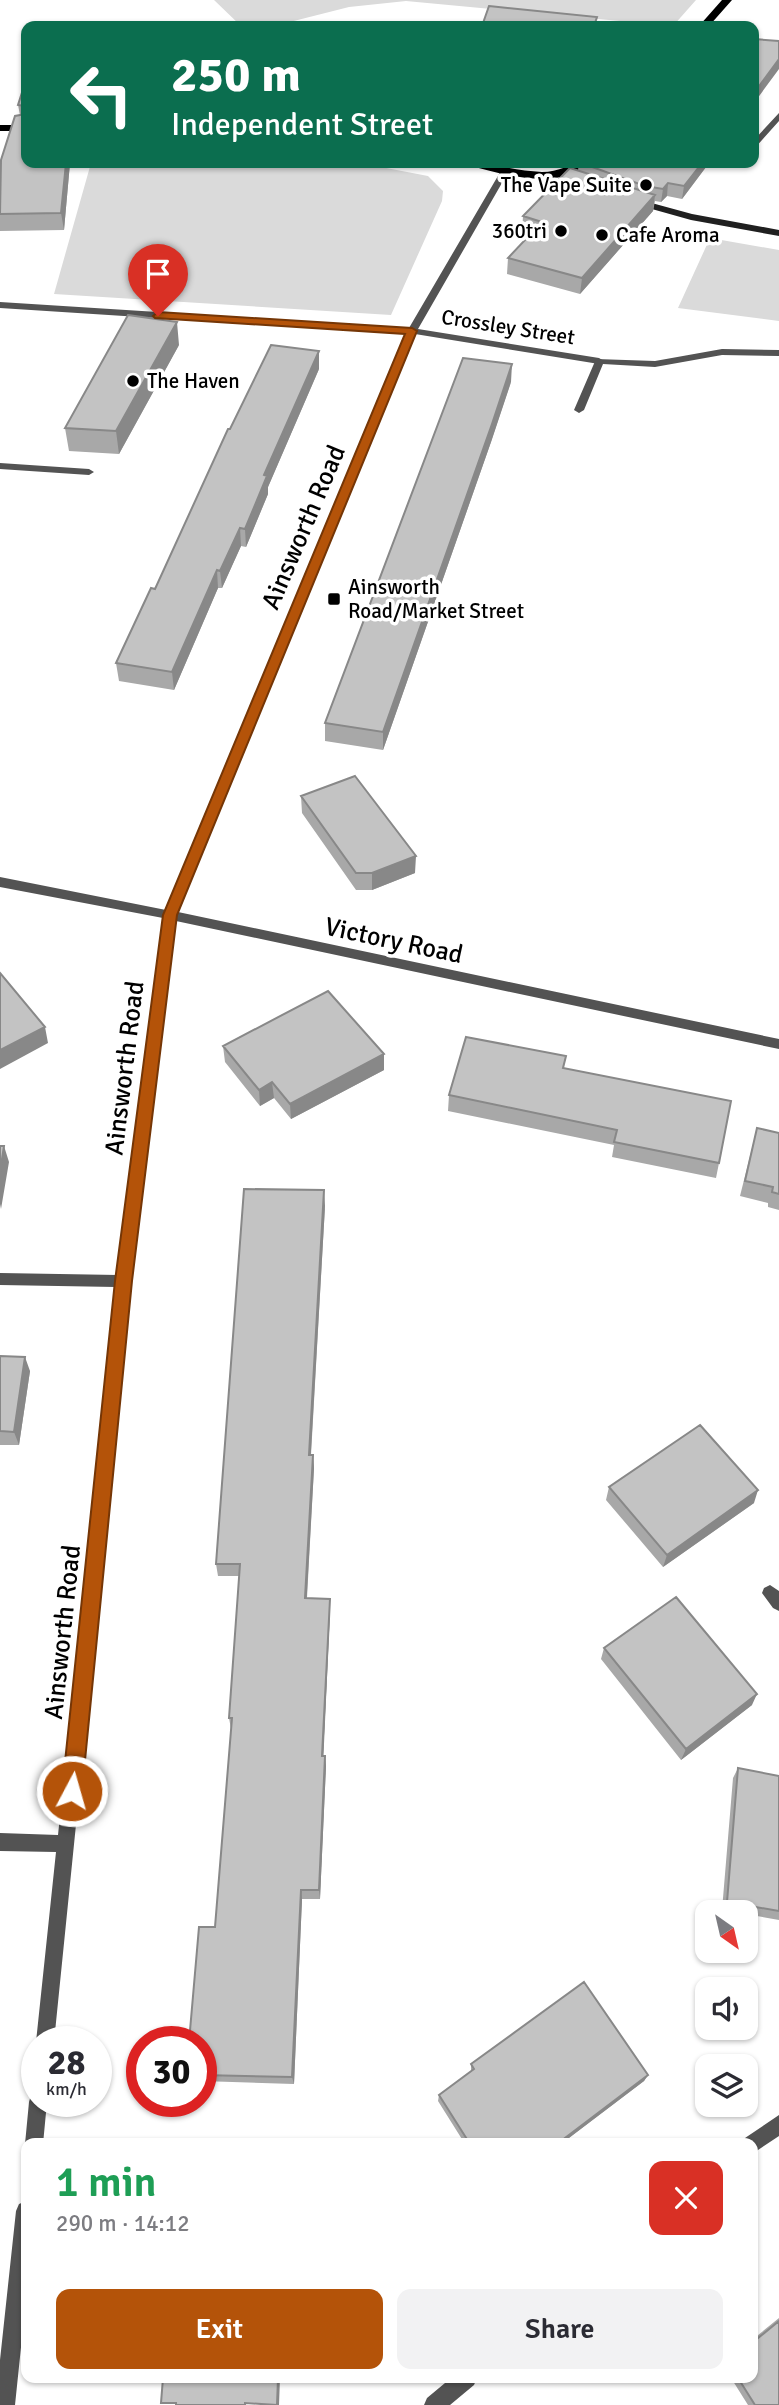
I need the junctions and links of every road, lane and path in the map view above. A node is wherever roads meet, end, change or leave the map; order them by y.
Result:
1 (727, 0) edge
2 (708, 21) edge
3 (779, 116) edge
4 (0, 128) edge
5 (21, 128) edge
6 (759, 140) edge
7 (500, 168) edge
8 (576, 168) edge
9 (506, 169) junction
10 (631, 200) edge
11 (779, 233) edge
12 (0, 305) edge
13 (412, 331) junction
14 (779, 353) edge
15 (599, 361) junction
16 (579, 410) dead end
17 (0, 466) edge
18 (89, 472) dead end
19 (0, 882) edge
20 (170, 915) junction
21 (779, 1044) edge
22 (0, 1279) edge
23 (124, 1281) junction
24 (0, 1842) edge
25 (67, 1844) junction
26 (47, 2026) edge
27 (37, 2117) edge
28 (779, 2124) edge
29 (35, 2138) edge
30 (758, 2141) edge
31 (21, 2257) edge
32 (461, 2383) edge
33 (5, 2405) edge
34 (434, 2405) edge

1 - 2 main road
3 - 6 street
4 - 5 main road
7 - 9 main road
8 - 9 main road
9 - 13 street, Ainsworth Road
10 - 11 main road
12 - 13 street, Crossley Street
13 - 15 street, Crossley Street
13 - 20 street, Ainsworth Road
14 - 15 street, Crossley Street
15 - 16 street
17 - 18 street
19 - 20 street, Victory Road
20 - 21 street, Victory Road
20 - 23 street, Ainsworth Road
22 - 23 street
23 - 25 street, Ainsworth Road
24 - 25 street
25 - 26 street, Ainsworth Road
27 - 29 street
28 - 30 street
31 - 33 street
32 - 34 street

